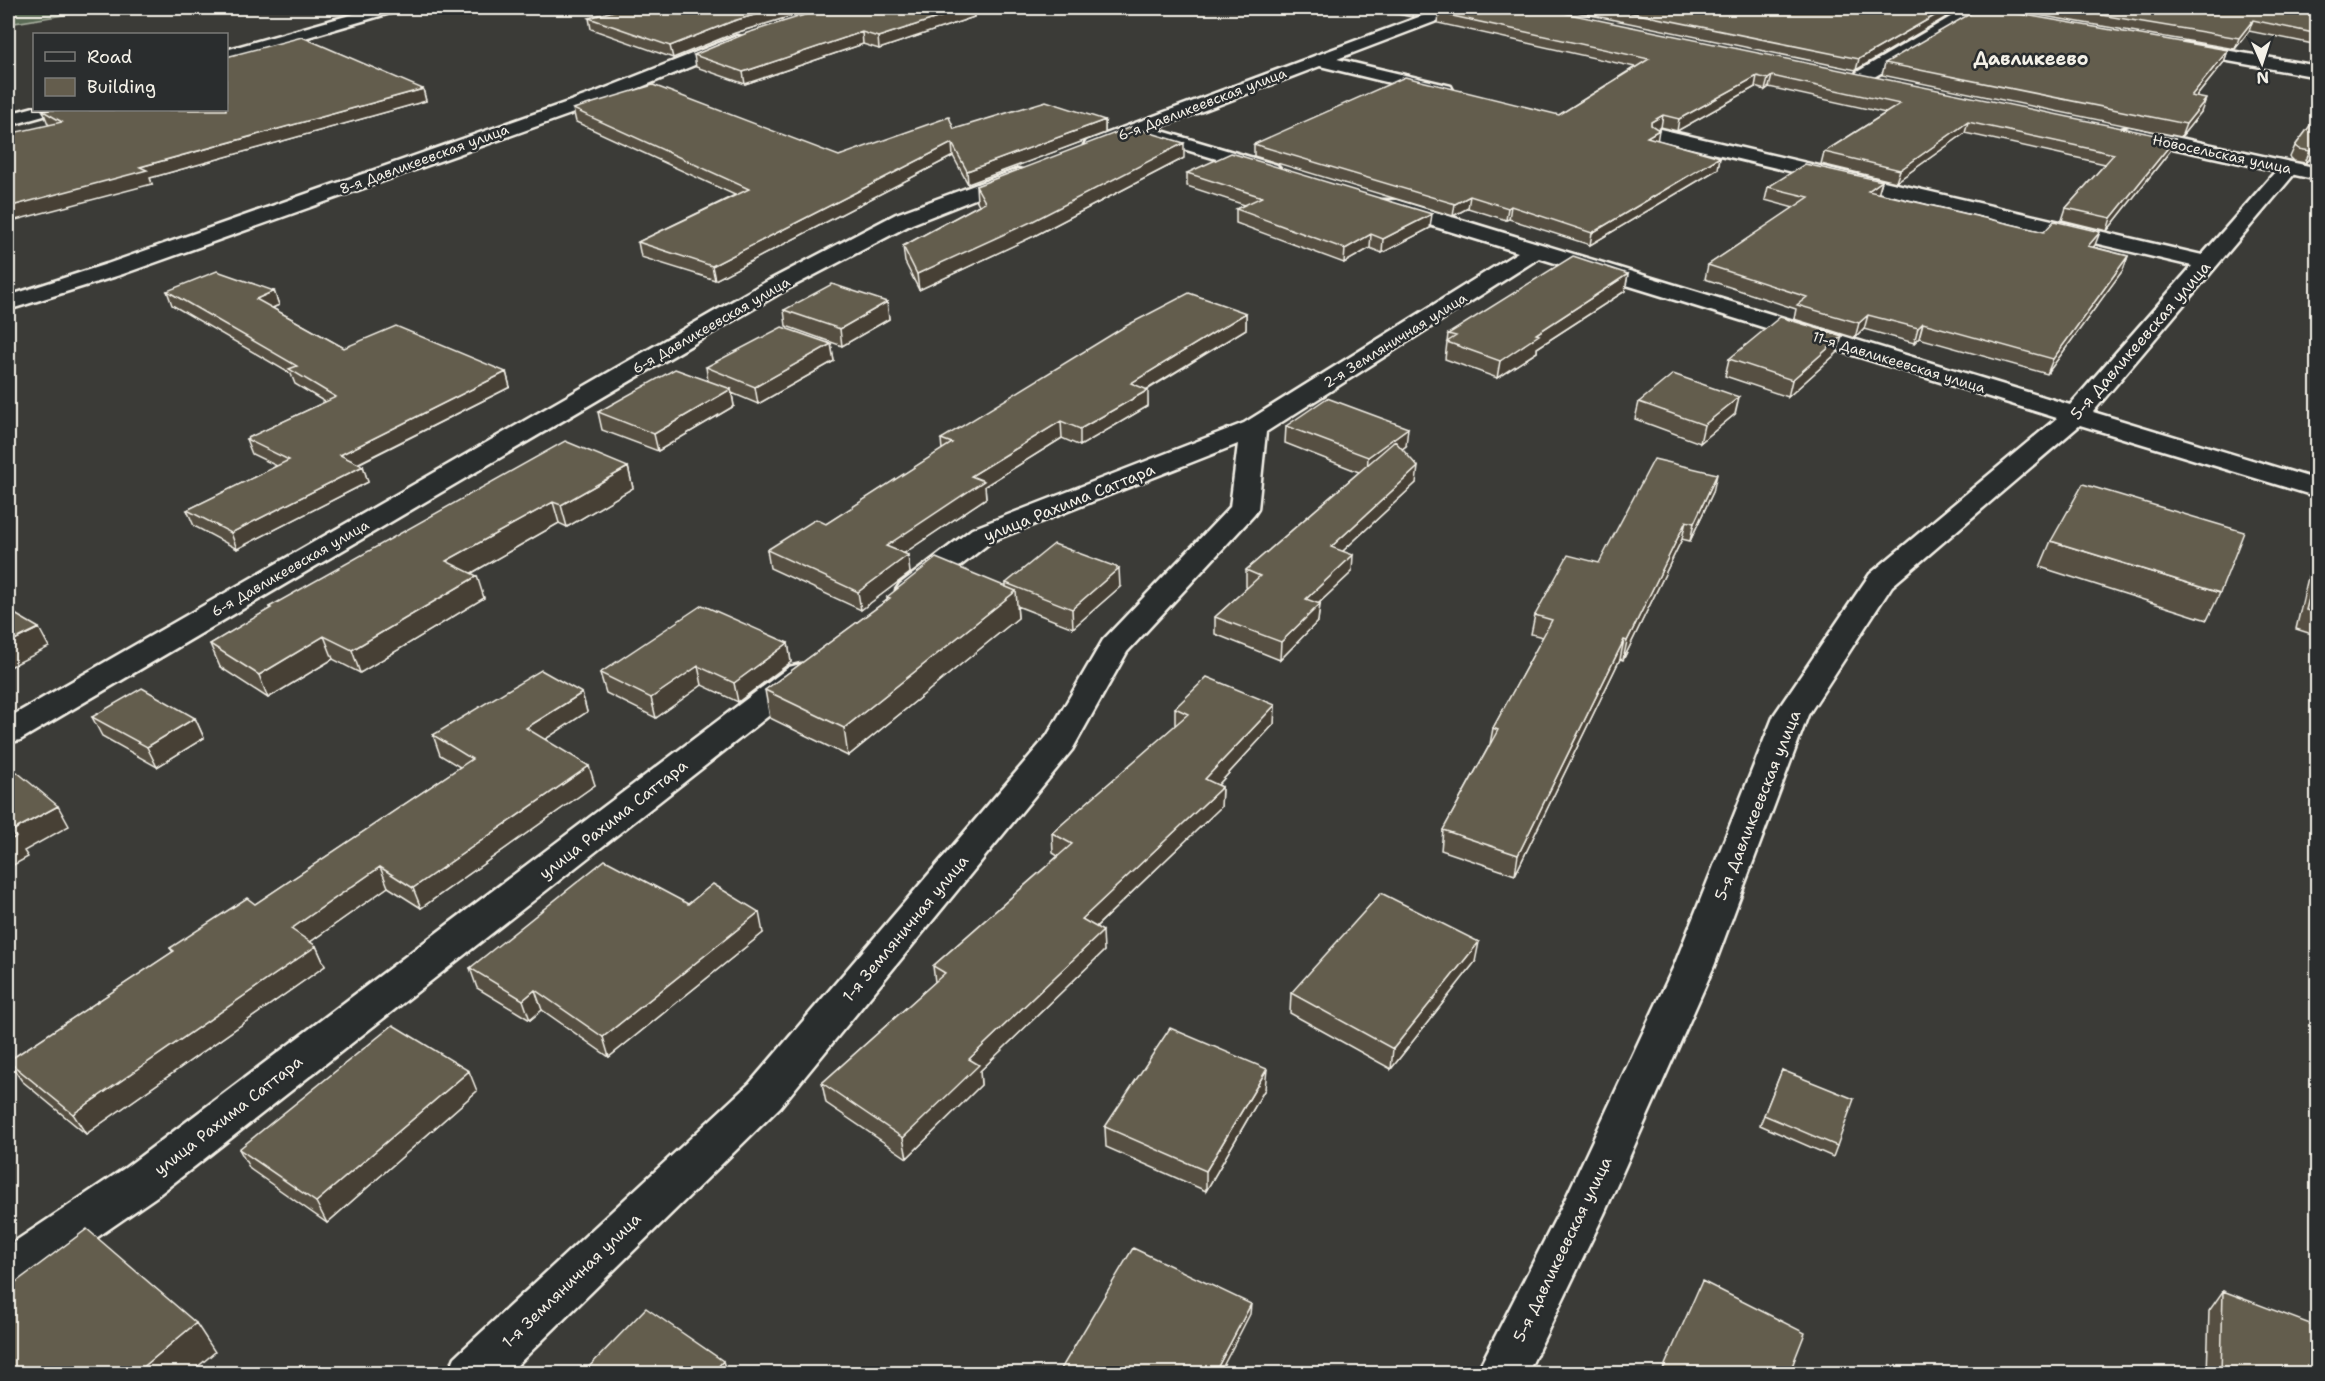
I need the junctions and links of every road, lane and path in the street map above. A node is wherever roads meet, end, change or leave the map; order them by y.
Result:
1 (391, 8) edge
2 (1457, 8) edge
3 (1971, 8) edge
4 (2032, 21) edge
5 (753, 35) edge
6 (2161, 44) edge
7 (2308, 53) edge
8 (228, 55) edge
9 (1318, 60) junction
10 (2290, 67) junction
11 (1840, 71) edge
12 (2318, 72) edge
13 (1863, 76) junction
14 (1886, 81) edge
15 (1457, 93) edge
16 (40, 111) edge
17 (8, 120) edge
18 (1137, 129) junction
19 (2107, 129) edge
20 (1660, 135) edge
21 (1070, 154) edge
22 (1037, 167) edge
23 (2303, 171) edge
24 (1296, 177) edge
25 (1365, 198) edge
26 (1536, 250) junction
27 (2207, 263) junction
28 (8, 303) edge
29 (2075, 416) junction
30 (1253, 429) junction
31 (2318, 489) edge
32 (888, 608) edge
33 (831, 652) edge
34 (8, 732) edge
35 (8, 1272) edge
36 (473, 1374) edge
37 (1501, 1374) edge

1 - 8 street
2 - 9 street, 6-я Давликеевская улица
3 - 4 street
3 - 13 street
5 - 28 street, 8-я Давликеевская улица
6 - 10 street
7 - 10 street
9 - 15 street
9 - 18 street, 6-я Давликеевская улица
10 - 12 street
11 - 13 street
13 - 14 street
16 - 17 street
18 - 21 street, 6-я Давликеевская улица
18 - 24 street
19 - 23 street, Новосельская улица
20 - 27 street
22 - 34 street, 6-я Давликеевская улица
23 - 27 street, 5-я Давликеевская улица
25 - 26 street, 11-я Давликеевская улица
26 - 29 street, 11-я Давликеевская улица
26 - 30 street, 2-я Земляничная улица
27 - 29 street, 5-я Давликеевская улица
29 - 31 street, 11-я Давликеевская улица
29 - 37 street, 5-я Давликеевская улица
30 - 32 street, улица Рахима Саттара
30 - 36 street, 1-я Земляничная улица
33 - 35 street, улица Рахима Саттара

